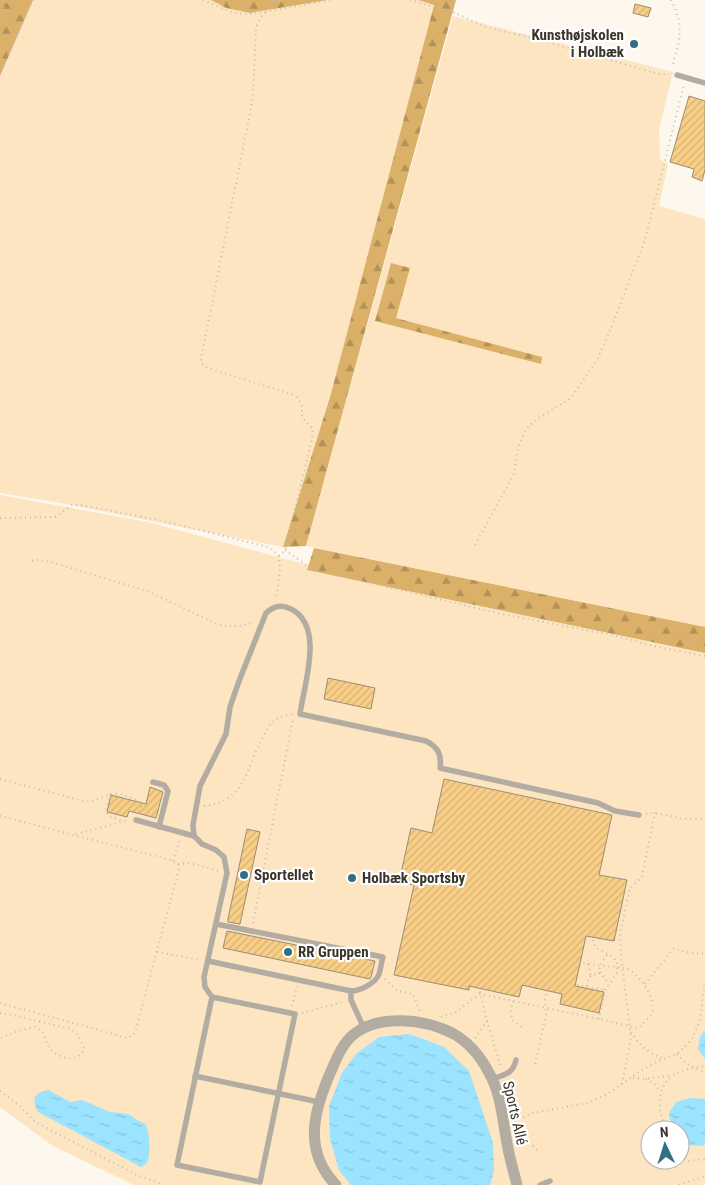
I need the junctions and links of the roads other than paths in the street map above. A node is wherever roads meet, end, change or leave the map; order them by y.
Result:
1 (677, 75) road end
2 (705, 83) edge
3 (153, 782) dead end
4 (639, 815) road end
5 (136, 820) road end
6 (159, 827) junction
7 (194, 836) junction
8 (216, 924) junction
9 (208, 961) junction
10 (351, 992) junction
11 (212, 997) junction
12 (364, 1028) junction
13 (516, 1060) dead end
14 (196, 1076) junction
15 (498, 1077) junction
16 (278, 1094) junction
17 (319, 1102) junction
18 (550, 1182) dead end
19 (336, 1185) edge
20 (517, 1185) edge
21 (540, 1185) edge

1 - 2 lane
3 - 6 lane
4 - 7 lane
5 - 6 lane
6 - 7 lane
7 - 8 lane
8 - 9 lane
8 - 10 lane
9 - 10 lane
9 - 11 lane
10 - 12 lane
11 - 14 lane
11 - 16 lane
12 - 15 street, Sports Allé
12 - 17 street, Sports Allé
13 - 15 lane
14 - 16 lane
14 - 16 lane
15 - 20 street, Sports Allé
16 - 17 lane
17 - 19 street, Sports Allé
18 - 21 lane

